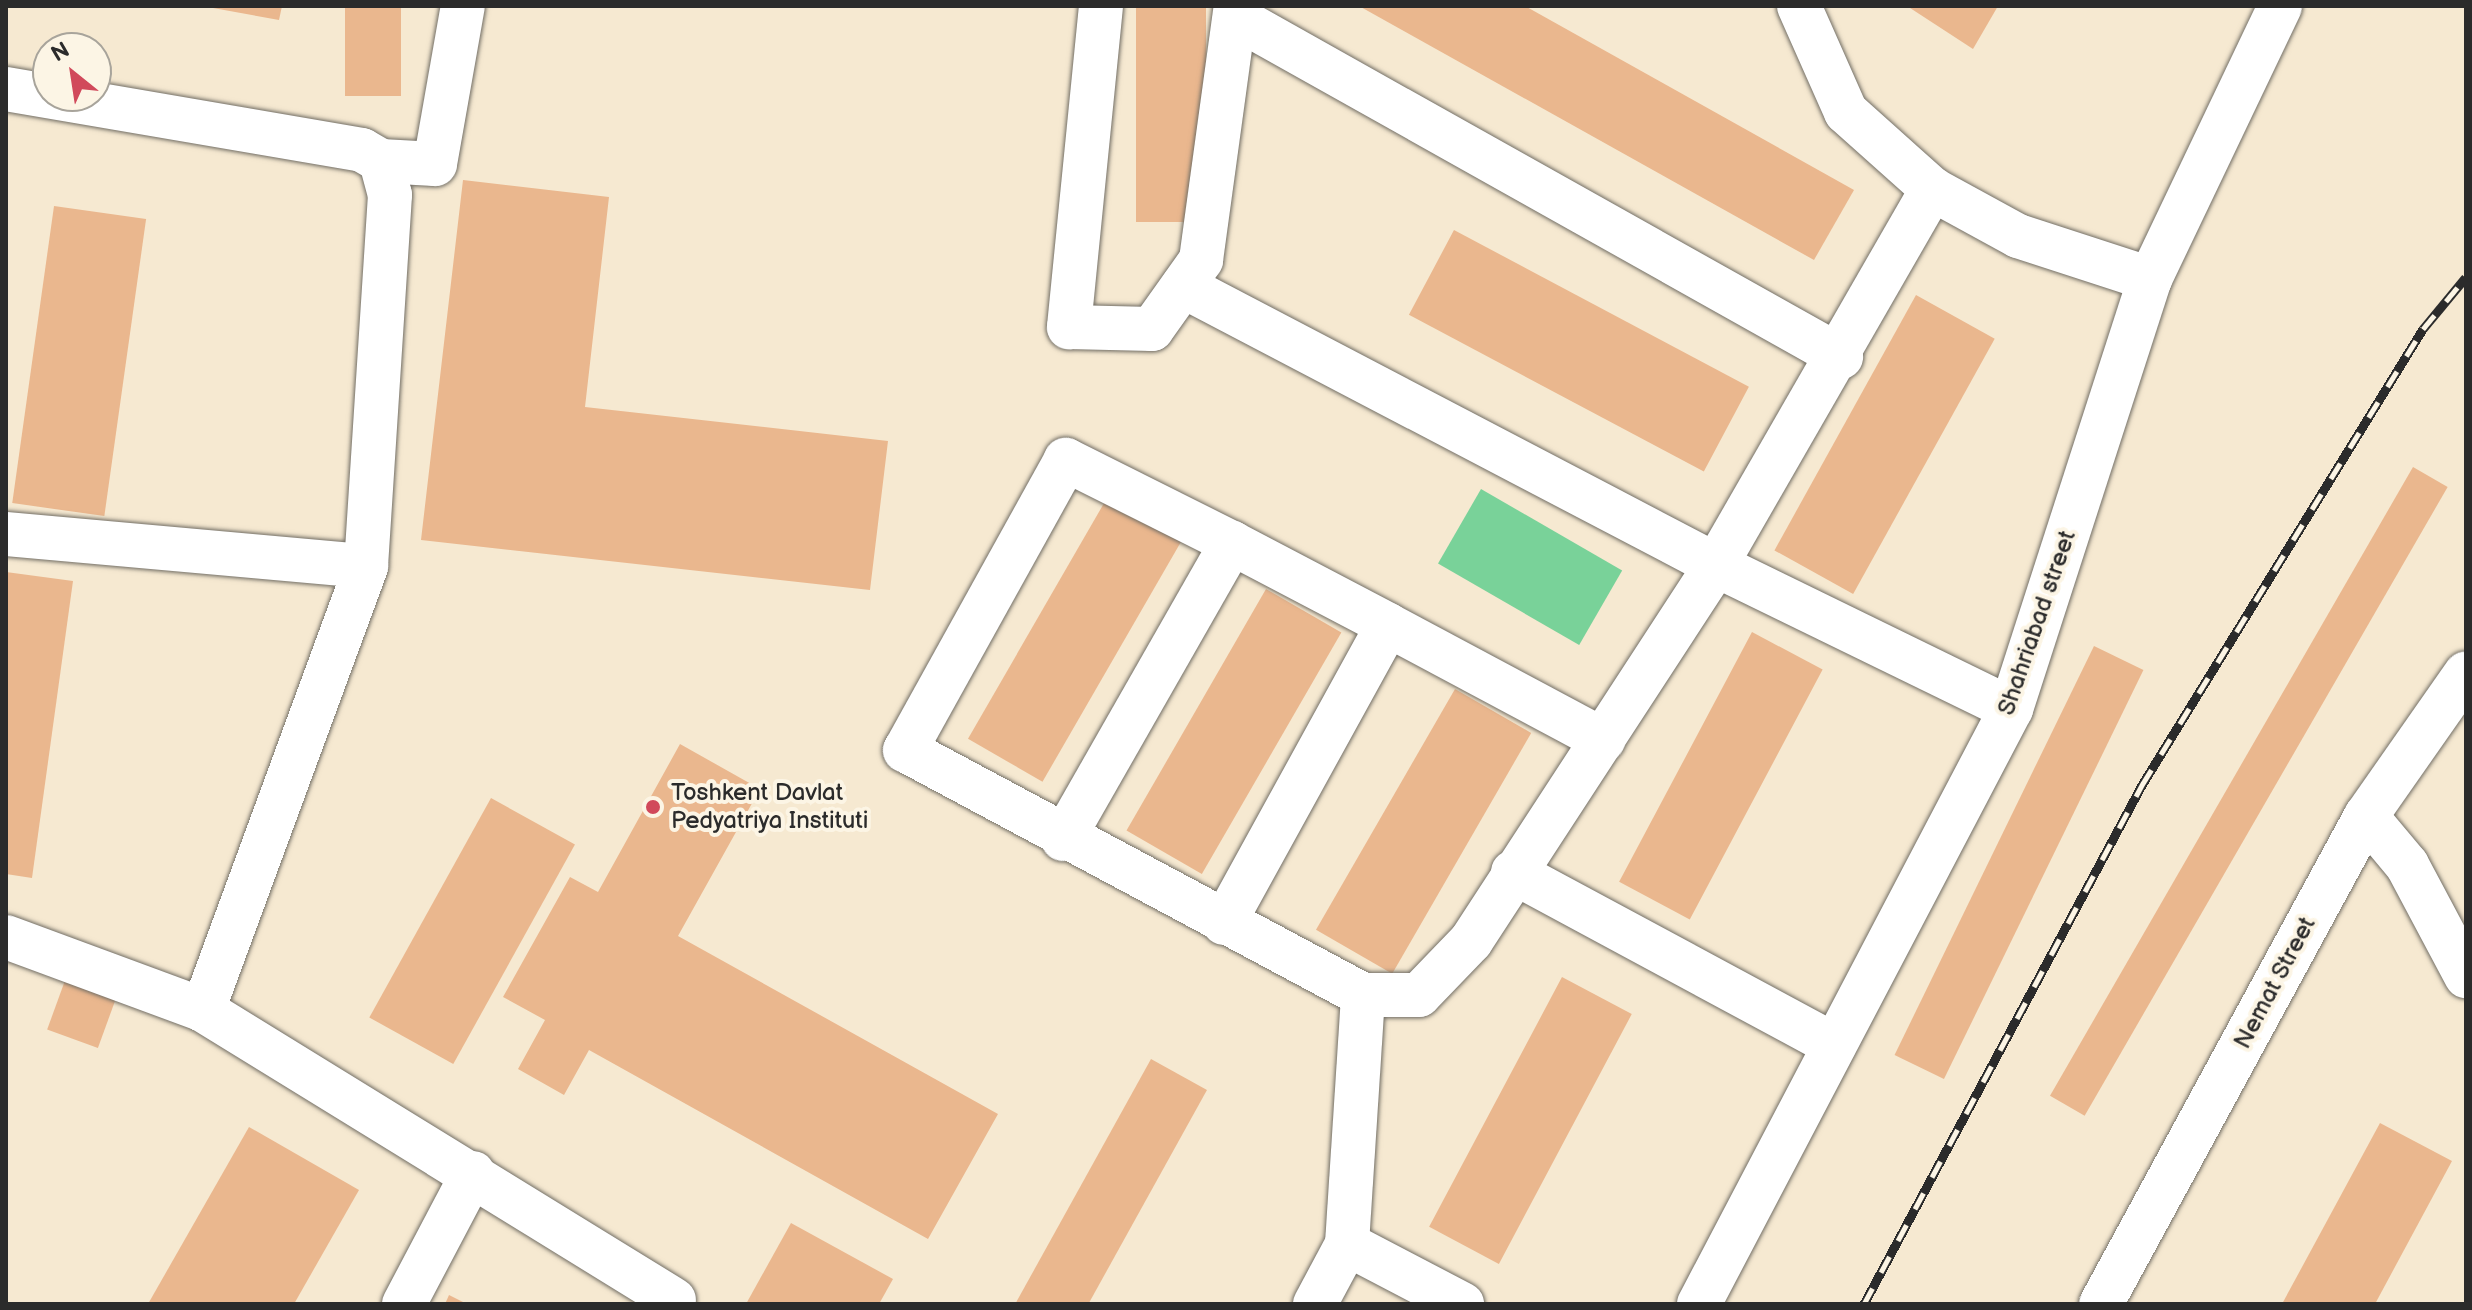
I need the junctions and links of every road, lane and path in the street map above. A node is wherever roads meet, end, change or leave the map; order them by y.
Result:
1 (463, 6) edge
2 (1101, 6) edge
3 (1799, 6) edge
4 (2280, 6) edge
5 (1235, 12) edge
6 (6, 89) edge
7 (381, 161) junction
8 (1932, 189) junction
9 (2150, 279) junction
10 (1183, 286) junction
11 (1841, 357) junction
12 (6, 534) edge
13 (1232, 543) junction
14 (1716, 565) junction
15 (366, 566) junction
16 (1388, 625) junction
17 (2466, 673) edge
18 (2011, 709) junction
19 (1603, 740) junction
20 (2366, 816) junction
21 (1063, 839) junction
22 (1513, 872) junction
23 (1224, 923) junction
24 (6, 937) edge
25 (2466, 976) edge
26 (1363, 995) junction
27 (203, 1010) junction
28 (1834, 1045) junction
29 (473, 1173) junction
30 (1347, 1244) junction
31 (674, 1300) dead end
32 (404, 1304) edge
33 (1315, 1304) edge
34 (1462, 1304) edge
35 (1699, 1304) edge
36 (2101, 1304) edge

1 - 7 street
2 - 10 street
3 - 8 street
4 - 9 street, Shahriabad street
5 - 10 street
5 - 11 street
6 - 7 street
7 - 15 street
8 - 9 street
8 - 11 street
9 - 18 street, Shahriabad street
10 - 14 street
11 - 14 street
12 - 15 street
13 - 16 street
13 - 21 street
13 - 21 street
14 - 18 street
14 - 19 street
15 - 27 street
16 - 19 street
16 - 23 street
17 - 20 street, Nemat Street
18 - 28 street, Shahriabad street
19 - 22 street
20 - 25 street
20 - 36 street, Nemat Street
21 - 23 street
22 - 26 street
22 - 28 street
23 - 26 street
24 - 27 street
26 - 30 street
27 - 29 street
28 - 35 street, Shahriabad street
29 - 31 street
29 - 32 street
30 - 33 street
30 - 34 street

